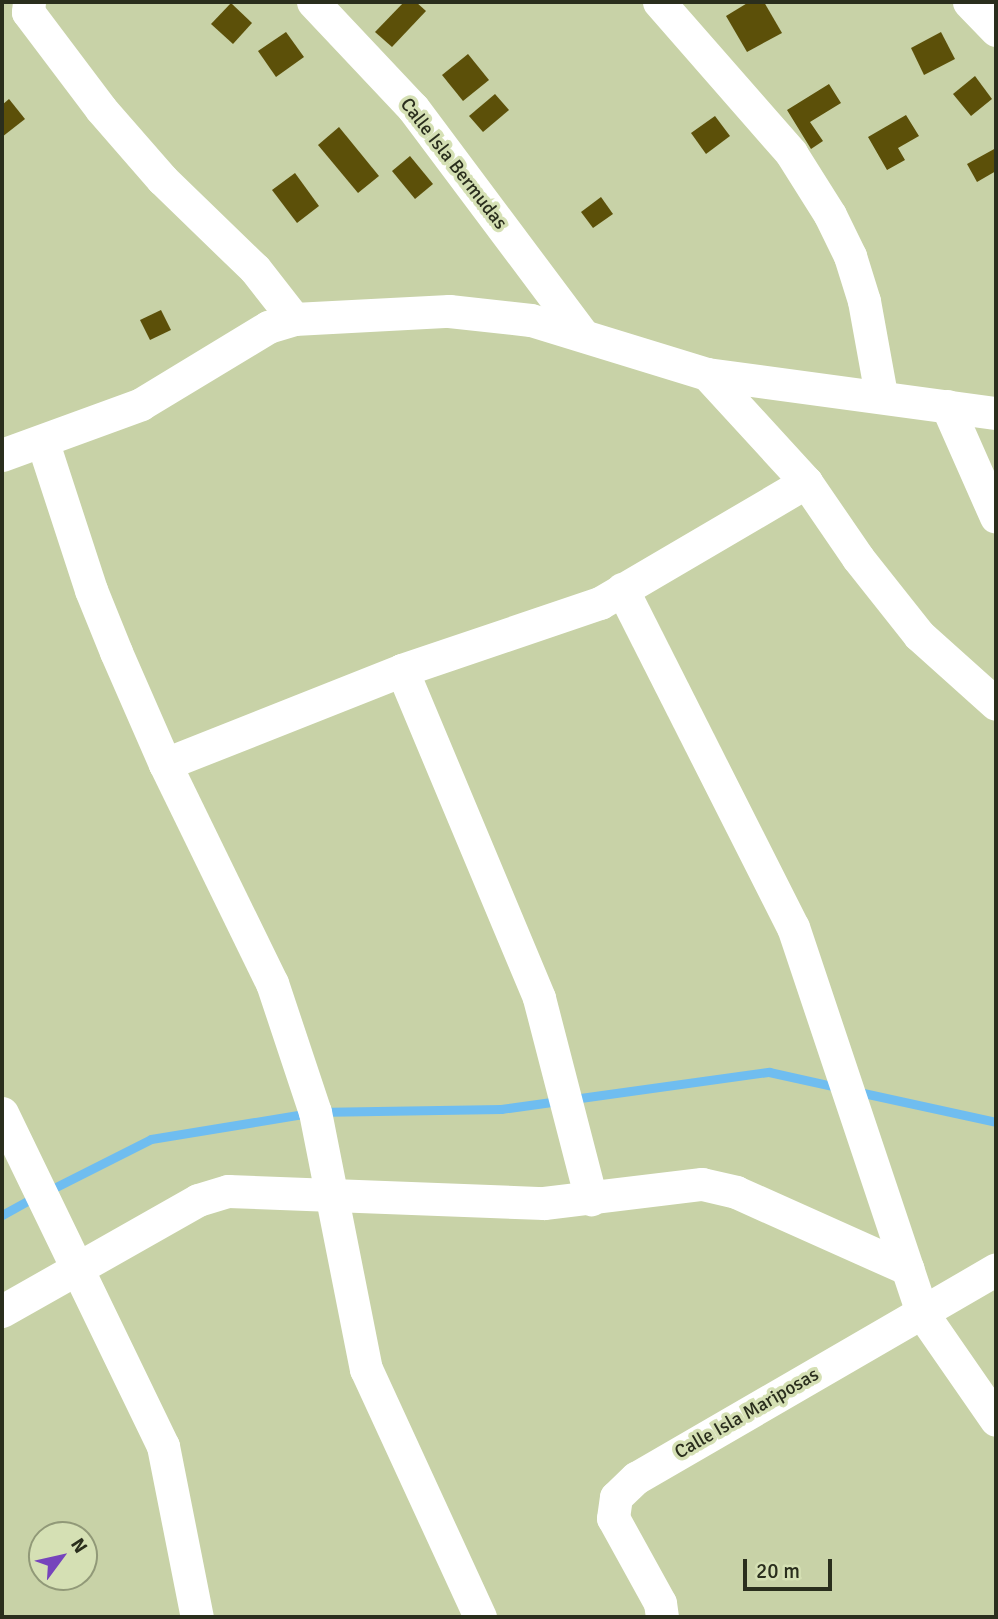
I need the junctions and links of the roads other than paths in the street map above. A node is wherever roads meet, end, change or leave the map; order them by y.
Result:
1 (29, 2) edge
2 (313, 2) edge
3 (659, 2) edge
4 (969, 2) edge
5 (996, 30) edge
6 (295, 319) junction
7 (583, 335) junction
8 (707, 374) junction
9 (881, 395) junction
10 (947, 407) junction
11 (996, 414) edge
12 (43, 443) junction
13 (2, 455) edge
14 (806, 482) junction
15 (996, 517) edge
16 (622, 589) junction
17 (402, 670) junction
18 (996, 704) edge
19 (165, 764) junction
20 (2, 1113) edge
21 (334, 1193) junction
22 (591, 1199) junction
23 (77, 1268) junction
24 (908, 1269) junction
25 (996, 1269) edge
26 (2, 1311) edge
27 (922, 1313) junction
28 (996, 1420) edge
29 (197, 1617) edge
30 (480, 1617) edge
31 (662, 1617) edge

1 - 6 street
2 - 7 street, Calle Isla Bermudas
3 - 9 street
4 - 5 street
6 - 7 street
6 - 12 street
7 - 8 street
8 - 9 street
8 - 14 street
9 - 10 street
10 - 11 street
10 - 15 street
12 - 13 street
12 - 19 street
14 - 16 street
14 - 18 street
16 - 17 street
16 - 24 street
17 - 19 street
17 - 22 street
19 - 21 street
20 - 23 street
21 - 22 street
21 - 23 street
21 - 30 street
22 - 24 street
23 - 26 street
23 - 29 street
24 - 27 street
25 - 27 street, Calle Isla Mariposas
27 - 28 street
27 - 31 street, Calle Isla Mariposas

